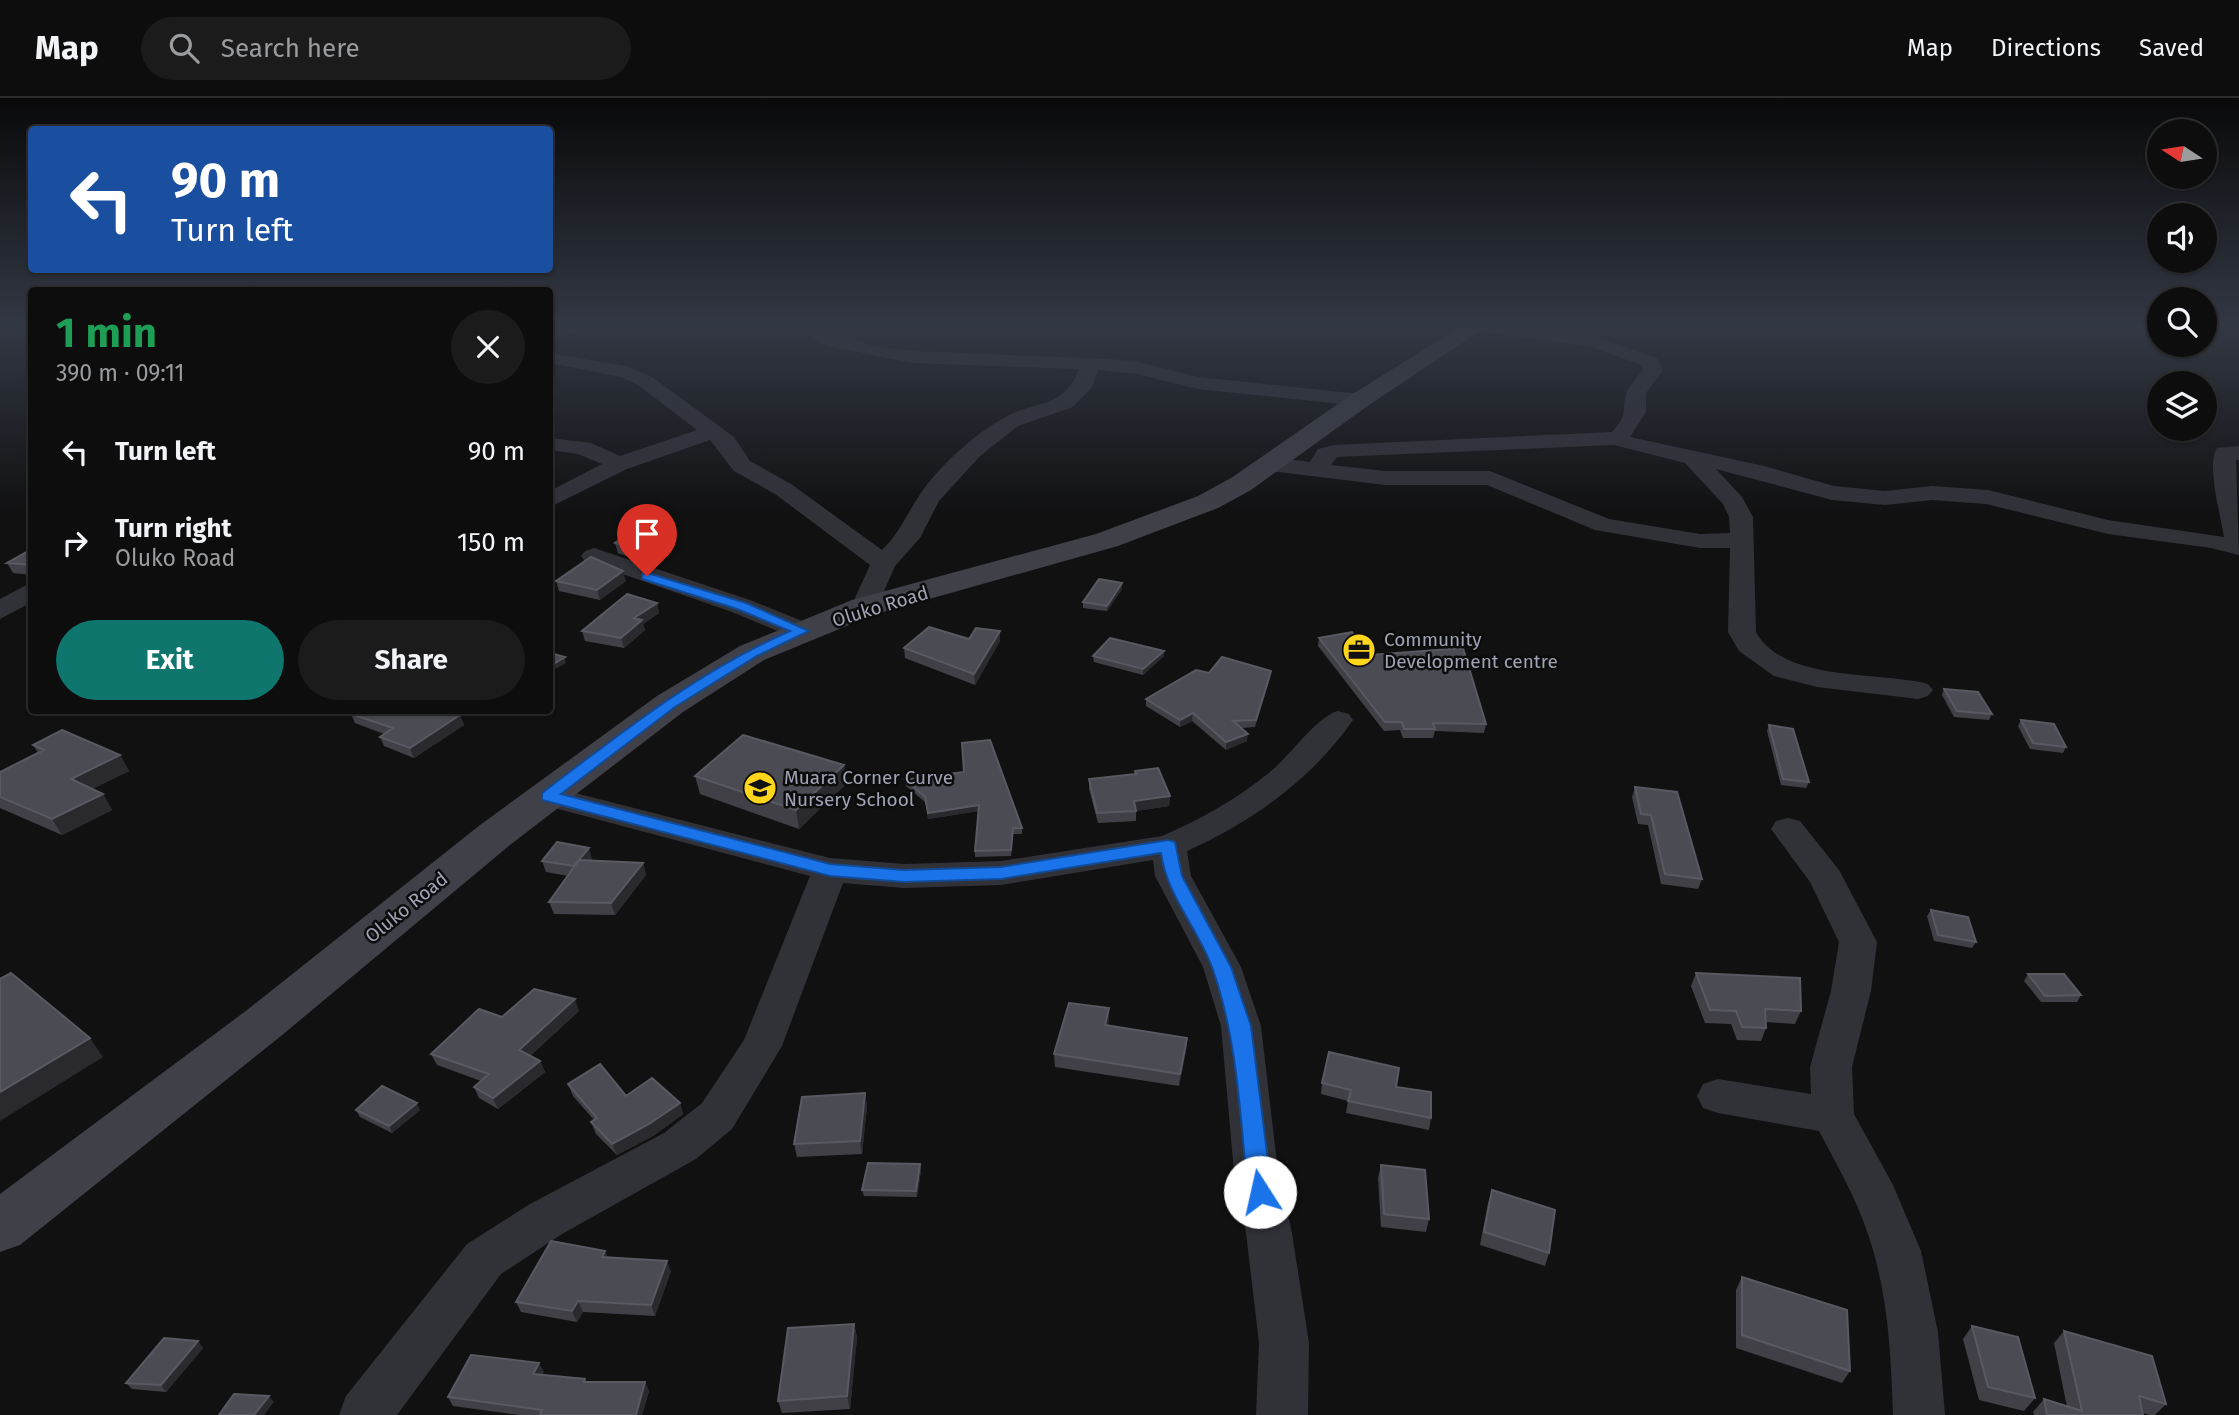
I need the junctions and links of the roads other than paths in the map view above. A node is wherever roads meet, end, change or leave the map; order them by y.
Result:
1 (655, 388) edge
2 (1081, 388) edge
3 (1250, 388) edge
4 (1378, 388) edge
5 (1639, 388) edge
6 (1360, 400) junction
7 (713, 432) junction
8 (1618, 438) junction
9 (553, 444) edge
10 (2239, 453) edge
11 (1692, 456) junction
12 (619, 464) junction
13 (1269, 464) junction
14 (1317, 470) junction
15 (553, 498) edge
16 (1741, 540) junction
17 (2239, 548) edge
18 (594, 556) edge
19 (884, 563) junction
20 (28, 593) edge
21 (864, 607) junction
22 (0, 611) edge
23 (802, 631) junction
24 (1918, 690) dead end
25 (1338, 720) dead end
26 (548, 796) junction
27 (1788, 829) dead end
28 (1168, 846) junction
29 (830, 870) junction
30 (1718, 1096) dead end
31 (1833, 1116) junction
32 (0, 1227) edge
33 (365, 1415) edge
34 (1282, 1415) edge
35 (1919, 1415) edge

1 - 7 street
2 - 19 street
3 - 6 street
4 - 6 main road, Oluko Road
5 - 8 street
6 - 13 main road, Oluko Road
7 - 12 street
7 - 19 street
8 - 11 street
8 - 14 street
9 - 12 street
10 - 17 street
11 - 16 street
11 - 17 street
12 - 15 street
13 - 14 street
13 - 21 main road, Oluko Road
14 - 16 street
16 - 24 street
18 - 23 street
19 - 21 street
20 - 22 street
21 - 23 main road, Oluko Road
23 - 26 main road, Oluko Road
25 - 28 street
26 - 29 street
26 - 32 main road, Oluko Road
27 - 31 street
28 - 29 street
28 - 34 street
29 - 33 street
30 - 31 street
31 - 35 street

